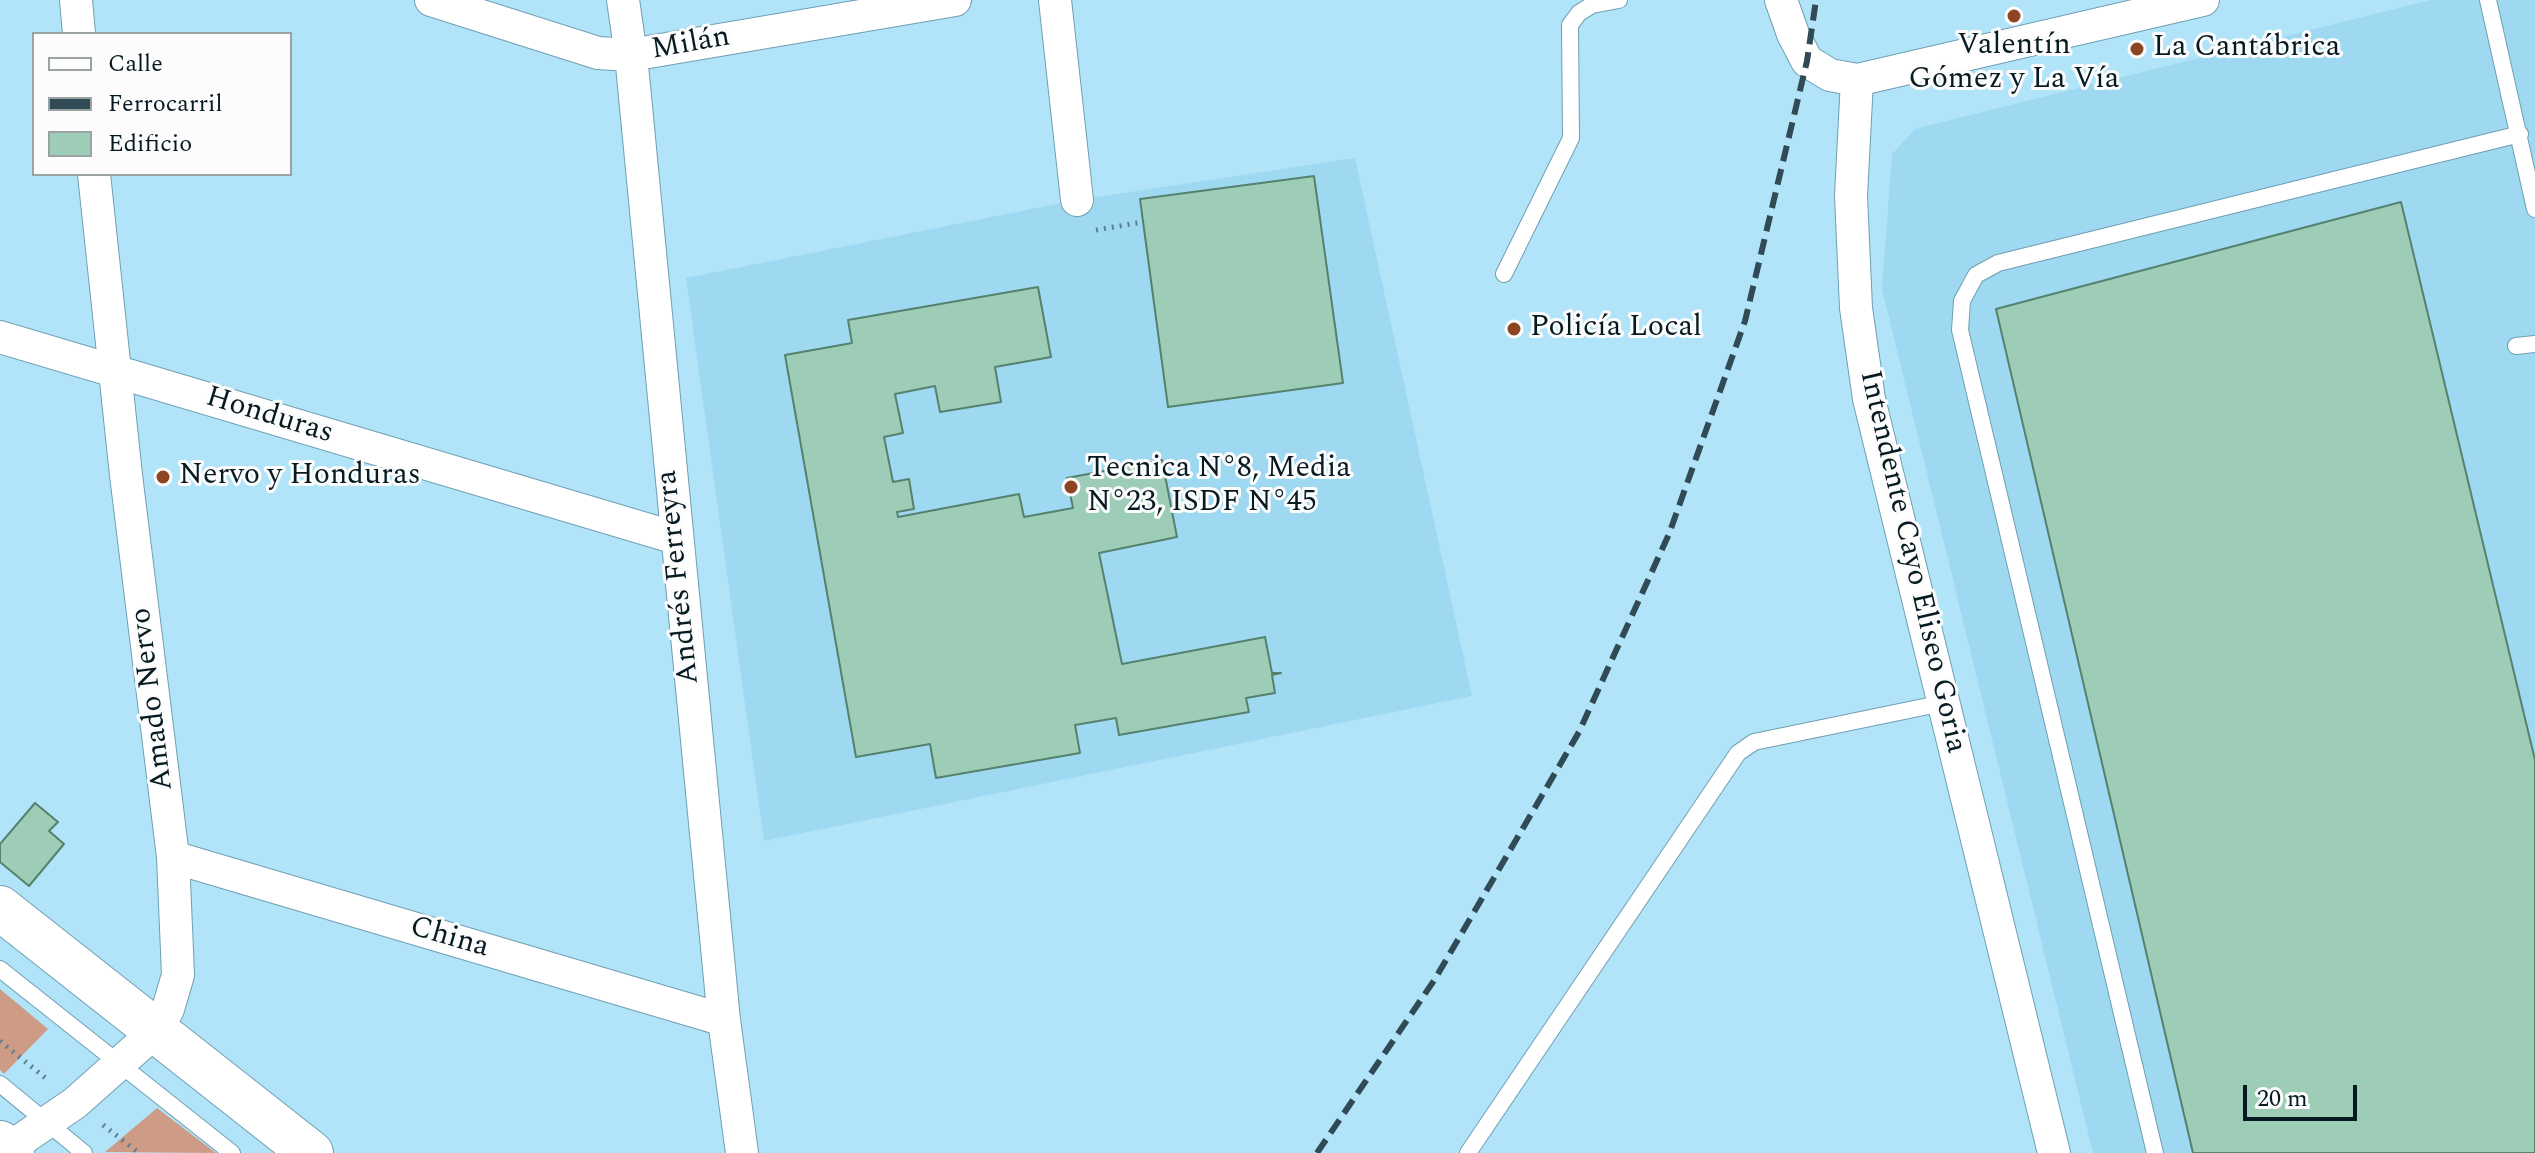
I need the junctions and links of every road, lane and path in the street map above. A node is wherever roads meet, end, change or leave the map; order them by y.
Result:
1 (76, 0) edge
2 (431, 0) edge
3 (623, 0) edge
4 (955, 0) edge
5 (1055, 0) edge
6 (1619, 0) edge
7 (1781, 0) edge
8 (2203, 0) edge
9 (2488, 0) edge
10 (79, 32) edge
11 (631, 55) junction
12 (1857, 80) junction
13 (2520, 134) junction
14 (94, 176) edge
15 (1077, 200) dead end
16 (2535, 209) edge
17 (1504, 274) dead end
18 (0, 337) edge
19 (2535, 344) edge
20 (2516, 346) dead end
21 (115, 372) junction
22 (676, 538) junction
23 (1943, 703) junction
24 (173, 857) junction
25 (0, 908) edge
26 (0, 969) edge
27 (724, 1020) junction
28 (156, 1031) junction
29 (119, 1063) junction
30 (0, 1084) edge
31 (47, 1124) junction
32 (5, 1150) edge
33 (84, 1153) edge
34 (232, 1153) edge
35 (311, 1153) edge
36 (742, 1153) edge
37 (1468, 1153) edge
38 (2054, 1153) edge
39 (2155, 1153) edge

1 - 10 street
2 - 11 street, Milán
3 - 11 street, Andrés Ferreyra
4 - 11 street, Milán
5 - 15 street
6 - 17 lane
7 - 12 street
8 - 12 street
9 - 13 lane
11 - 22 street, Andrés Ferreyra
12 - 23 street, Intendente Cayo Eliseo Goria
13 - 16 lane
13 - 39 lane
14 - 21 street, Amado Nervo
18 - 21 street, Honduras
19 - 20 lane
21 - 22 street, Honduras
21 - 24 street, Amado Nervo
22 - 27 street, Andrés Ferreyra
23 - 37 lane
23 - 38 street, Intendente Cayo Eliseo Goria
24 - 27 street, China
24 - 28 street, Amado Nervo
25 - 28 main road
26 - 29 lane
27 - 36 street, Andrés Ferreyra
28 - 29 street, Amado Nervo
28 - 35 main road
29 - 31 street, Amado Nervo
29 - 34 lane
30 - 31 lane
31 - 32 street, Amado Nervo
31 - 33 lane

